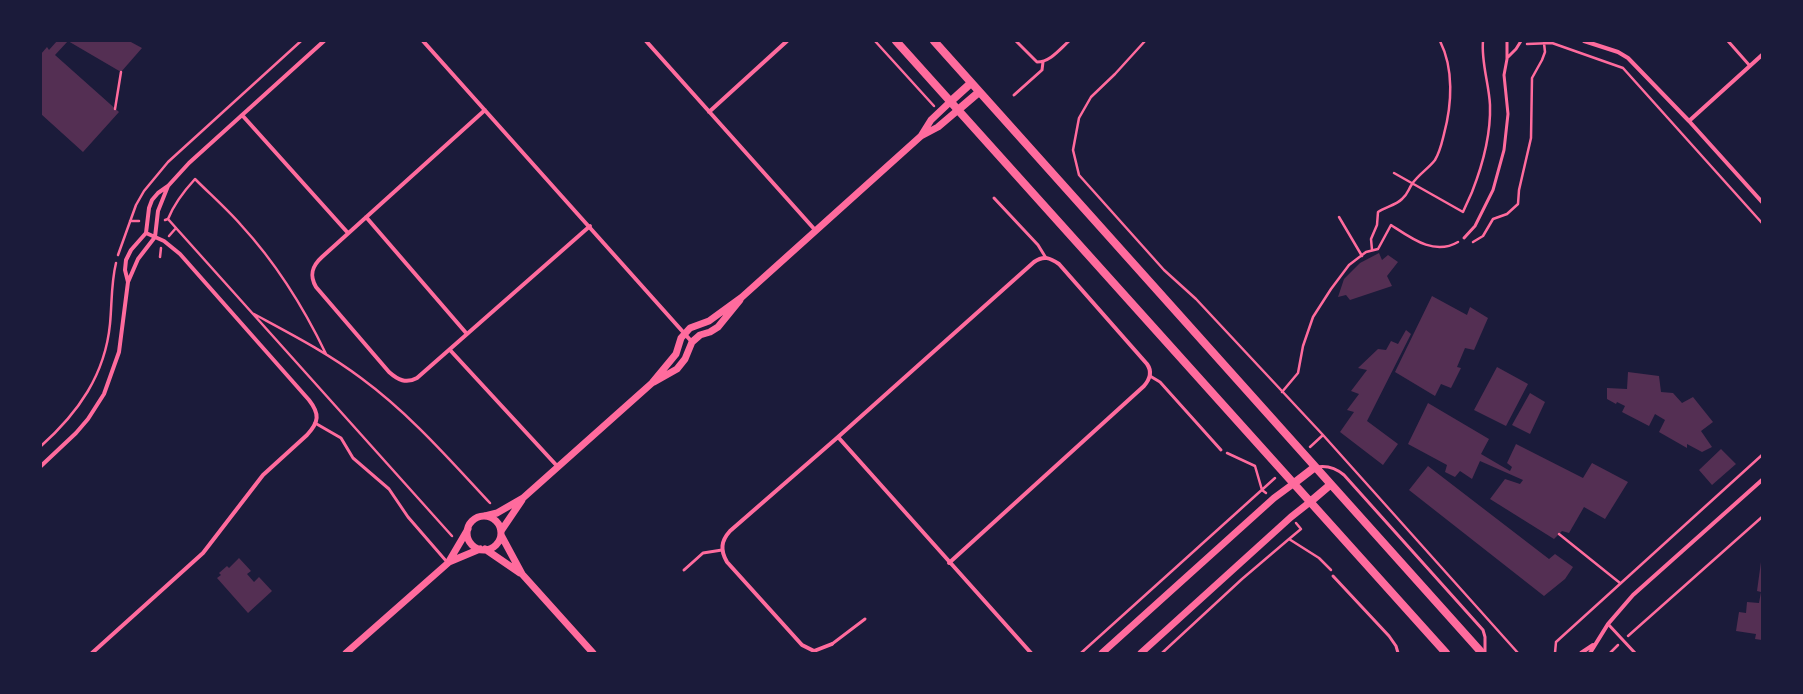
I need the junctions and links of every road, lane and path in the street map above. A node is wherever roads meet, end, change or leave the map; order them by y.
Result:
1 (324, 41) edge
2 (423, 41) edge
3 (646, 41) edge
4 (787, 41) edge
5 (876, 41) edge
6 (896, 41) edge
7 (934, 41) edge
8 (1016, 41) edge
9 (1069, 41) edge
10 (1145, 41) edge
11 (1440, 41) edge
12 (1483, 41) edge
13 (1507, 41) edge
14 (1584, 41) edge
15 (1603, 41) edge
16 (1728, 41) edge
17 (1520, 43) edge
18 (1544, 43) junction
19 (1601, 46) junction
20 (1762, 55) edge
21 (1507, 59) junction
22 (1043, 62) junction
23 (1750, 66) junction
24 (121, 72) dead end
25 (971, 83) junction
26 (979, 92) junction
27 (1014, 95) dead end
28 (950, 102) junction
29 (115, 109) dead end
30 (486, 110) junction
31 (958, 110) junction
32 (709, 112) junction
33 (939, 112) junction
34 (242, 115) junction
35 (1689, 121) junction
36 (921, 136) junction
37 (1394, 173) dead end
38 (1412, 184) junction
39 (168, 186) junction
40 (994, 198) dead end
41 (1762, 202) edge
42 (366, 217) junction
43 (1339, 218) dead end
44 (168, 219) junction
45 (130, 221) dead end
46 (158, 222) junction
47 (148, 223) junction
48 (1762, 223) edge
49 (590, 226) junction
50 (816, 231) junction
51 (146, 233) junction
52 (348, 233) junction
53 (1482, 236) dead end
54 (155, 237) junction
55 (1464, 238) joint
56 (1372, 250) junction
57 (1362, 256) junction
58 (1046, 258) junction
59 (128, 282) junction
60 (742, 297) junction
61 (252, 312) junction
62 (685, 333) junction
63 (467, 334) junction
64 (692, 342) junction
65 (450, 350) junction
66 (326, 354) junction
67 (1150, 376) junction
68 (652, 383) junction
69 (1282, 392) junction
70 (315, 423) junction
71 (1323, 435) junction
72 (838, 437) junction
73 (1221, 450) joint
74 (1302, 454) junction
75 (1762, 455) edge
76 (41, 466) edge
77 (558, 467) junction
78 (1314, 467) junction
79 (1282, 471) junction
80 (1762, 480) edge
81 (1293, 484) junction
82 (1330, 485) junction
83 (1262, 490) junction
84 (523, 498) junction
85 (1274, 498) junction
86 (1310, 502) junction
87 (490, 503) dead end
88 (485, 516) junction
89 (1291, 517) junction
90 (1762, 517) edge
91 (468, 529) junction
92 (501, 533) junction
93 (1559, 534) dead end
94 (453, 537) dead end
95 (1289, 539) junction
96 (483, 549) junction
97 (722, 550) junction
98 (949, 562) junction
99 (448, 563) junction
100 (684, 570) dead end
101 (522, 574) junction
102 (1333, 576) joint
103 (1620, 583) junction
104 (865, 619) dead end
105 (1608, 624) junction
106 (1623, 640) junction
107 (832, 644) joint
108 (1593, 645) junction
109 (814, 652) edge
110 (92, 653) edge
111 (346, 653) edge
112 (592, 653) edge
113 (1031, 653) edge
114 (1081, 653) edge
115 (1102, 653) edge
116 (1141, 653) edge
117 (1162, 653) edge
118 (1398, 653) edge
119 (1446, 653) edge
120 (1482, 653) edge
121 (1485, 653) edge
122 (1518, 653) edge
123 (1555, 653) edge
124 (1581, 653) edge
125 (1590, 653) edge
126 (1610, 653) edge
127 (1635, 653) edge

1 - 34 street
2 - 30 street
3 - 32 street
4 - 32 street
5 - 33 path
6 - 28 main road
7 - 25 main road
8 - 22 lane
9 - 22 lane
10 - 69 path
11 - 38 path
12 - 38 path
13 - 21 lane
14 - 19 street
15 - 19 lane
16 - 23 lane
17 - 18 path
17 - 21 lane
18 - 48 path
18 - 53 path
19 - 35 street
20 - 23 street
21 - 55 lane
22 - 27 lane
23 - 35 street
24 - 29 path
25 - 26 main road
25 - 28 main road
26 - 31 main road
26 - 74 main road
28 - 31 main road
28 - 33 street
30 - 42 street
30 - 49 street
31 - 36 street
31 - 79 main road
32 - 50 street
33 - 36 street
34 - 39 street
34 - 52 street
35 - 41 street
36 - 50 street
37 - 38 path
38 - 56 path
39 - 46 street
39 - 47 street
40 - 58 lane
42 - 52 street
42 - 63 street
43 - 57 path
44 - 46 path
44 - 61 path
44 - 66 path
45 - 47 path
46 - 54 street
47 - 51 street
49 - 62 street
49 - 63 street
50 - 60 street
51 - 54 street
51 - 59 street
52 - 65 street
54 - 59 street
54 - 70 street
55 - 56 path
56 - 57 path
57 - 69 path
58 - 67 street
58 - 72 street
59 - 76 street
60 - 62 street
60 - 64 street
61 - 66 path
61 - 94 path
62 - 64 street
62 - 68 street
63 - 65 street
64 - 68 street
65 - 77 street
66 - 87 path
67 - 73 lane
67 - 98 street
68 - 77 street
69 - 71 path
70 - 99 lane
70 - 110 street
71 - 74 path
71 - 122 path
72 - 97 street
72 - 98 street
73 - 83 path
74 - 78 main road
75 - 103 path
77 - 84 street
78 - 81 main road
78 - 82 main road
78 - 121 lane
79 - 81 main road
79 - 83 path
80 - 105 street
81 - 85 street
81 - 86 main road
82 - 86 main road
82 - 120 main road
83 - 85 path
83 - 114 path
84 - 88 street
84 - 92 street
85 - 115 street
86 - 89 street
86 - 119 main road
88 - 91 street
88 - 92 street
89 - 95 path
89 - 116 street
90 - 106 path
91 - 96 street
91 - 99 street
92 - 96 street
92 - 101 street
93 - 103 path
95 - 102 path
95 - 117 path
96 - 99 street
96 - 101 street
97 - 100 lane
97 - 109 street
98 - 113 street
99 - 111 street
101 - 112 street
102 - 118 lane
103 - 123 path
104 - 107 lane
105 - 106 lane
105 - 108 street
106 - 126 path
106 - 127 lane
107 - 109 street
108 - 124 street
108 - 125 street

